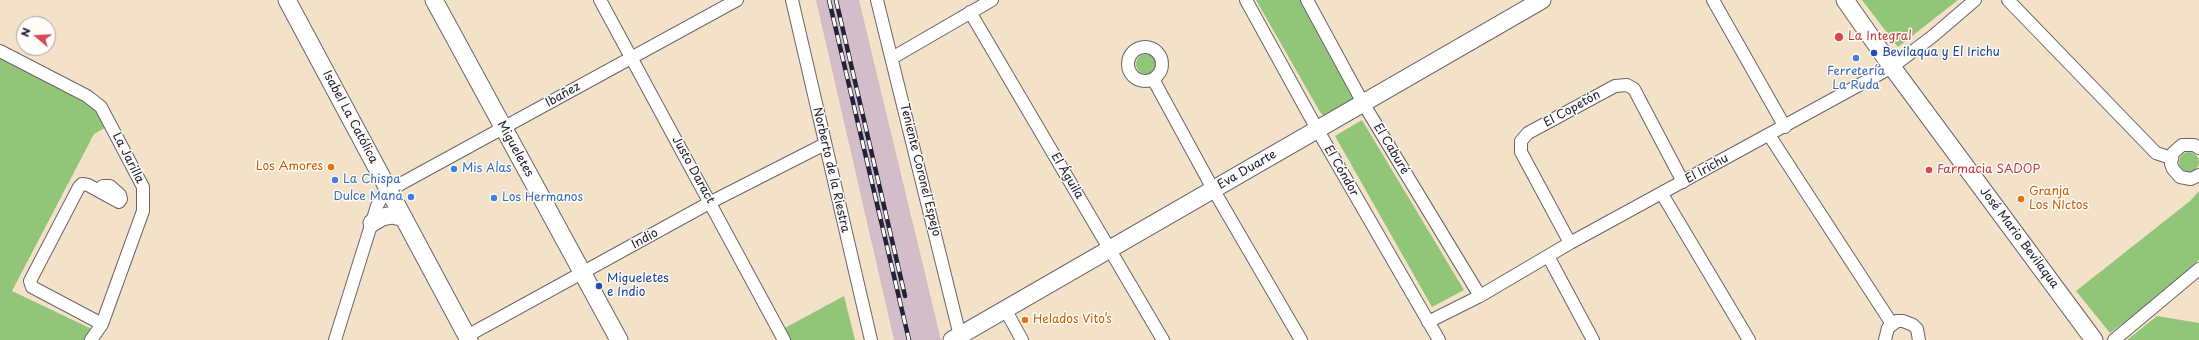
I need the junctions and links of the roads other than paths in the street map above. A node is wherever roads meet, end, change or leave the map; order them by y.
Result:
1 (287, 0) edge
2 (434, 0) edge
3 (600, 0) edge
4 (737, 0) edge
5 (792, 0) edge
6 (877, 0) edge
7 (992, 0) edge
8 (1246, 0) edge
9 (1307, 0) edge
10 (1542, 0) edge
11 (1713, 0) edge
12 (1845, 0) edge
13 (1976, 0) edge
14 (2008, 0) edge
15 (970, 12) junction
16 (0, 51) edge
17 (631, 58) junction
18 (892, 58) junction
19 (1892, 67) junction
20 (1153, 79) dead end
21 (1363, 103) junction
22 (1784, 127) junction
23 (504, 128) junction
24 (1317, 129) junction
25 (1769, 136) junction
26 (825, 144) junction
27 (2199, 148) edge
28 (2171, 158) junction
29 (2199, 175) edge
30 (1683, 182) junction
31 (389, 189) junction
32 (1213, 189) junction
33 (98, 190) dead end
34 (1662, 194) junction
35 (711, 202) junction
36 (404, 218) junction
37 (372, 223) junction
38 (1570, 243) junction
39 (1110, 249) junction
40 (1548, 256) junction
41 (2199, 269) edge
42 (583, 273) junction
43 (1480, 296) junction
44 (1005, 309) junction
45 (1428, 322) junction
46 (102, 324) junction
47 (1892, 324) junction
48 (468, 338) edge
49 (958, 339) edge
50 (91, 340) edge
51 (335, 340) edge
52 (619, 340) edge
53 (784, 340) edge
54 (871, 340) edge
55 (1022, 340) edge
56 (1163, 340) edge
57 (1301, 340) edge
58 (1438, 340) edge
59 (1594, 340) edge
60 (1749, 340) edge
61 (1885, 340) edge
62 (1919, 340) edge
63 (2094, 340) edge
64 (2114, 340) edge

1 - 31 street, Isabel La Católica
2 - 23 street, Migueletes
3 - 17 street, Justo Daract
4 - 17 street, Ibañez
5 - 26 street, Norberto de la Riestra
6 - 18 street, Teniente Coronel Espejo
7 - 15 street
8 - 24 street, El Cóndor
9 - 21 street, El Caburé
10 - 21 street, Eva Duarte
11 - 22 street
12 - 19 street, José Mario Bevilaqua
13 - 19 street, El Irichu
14 - 28 street
15 - 18 street
15 - 39 street, El Águila
16 - 46 street, La Jarilla
17 - 23 street, Ibañez
17 - 35 street, Justo Daract
18 - 49 street, Teniente Coronel Espejo
19 - 22 street, El Irichu
19 - 63 street, José Mario Bevilaqua
20 - 32 street
21 - 24 street, Eva Duarte
21 - 43 street, El Caburé
22 - 25 street, El Irichu
23 - 31 street, Ibañez
23 - 42 street, Migueletes
24 - 32 street, Eva Duarte
24 - 45 street, El Cóndor
25 - 30 street, El Irichu
25 - 47 street
26 - 35 street, Indio
26 - 54 street, Norberto de la Riestra
27 - 28 street
28 - 29 street
30 - 34 street, El Irichu
30 - 38 street, El Copetón
31 - 36 street, Isabel La Católica
31 - 37 street
32 - 39 street, Eva Duarte
32 - 57 street
33 - 46 street
34 - 38 street, El Irichu
34 - 60 street
35 - 42 street, Indio
35 - 53 street, Justo Daract
36 - 37 street
36 - 48 street, Isabel La Católica
37 - 51 street
38 - 40 street, El Irichu
39 - 44 street, Eva Duarte
39 - 56 street, El Águila
40 - 43 street, El Irichu
40 - 59 street
41 - 64 street
42 - 48 street, Indio
42 - 52 street, Migueletes
43 - 45 street, El Irichu
44 - 49 street, Eva Duarte
44 - 55 street
45 - 58 street, El Cóndor
46 - 50 street, La Jarilla
47 - 61 street
47 - 62 street

